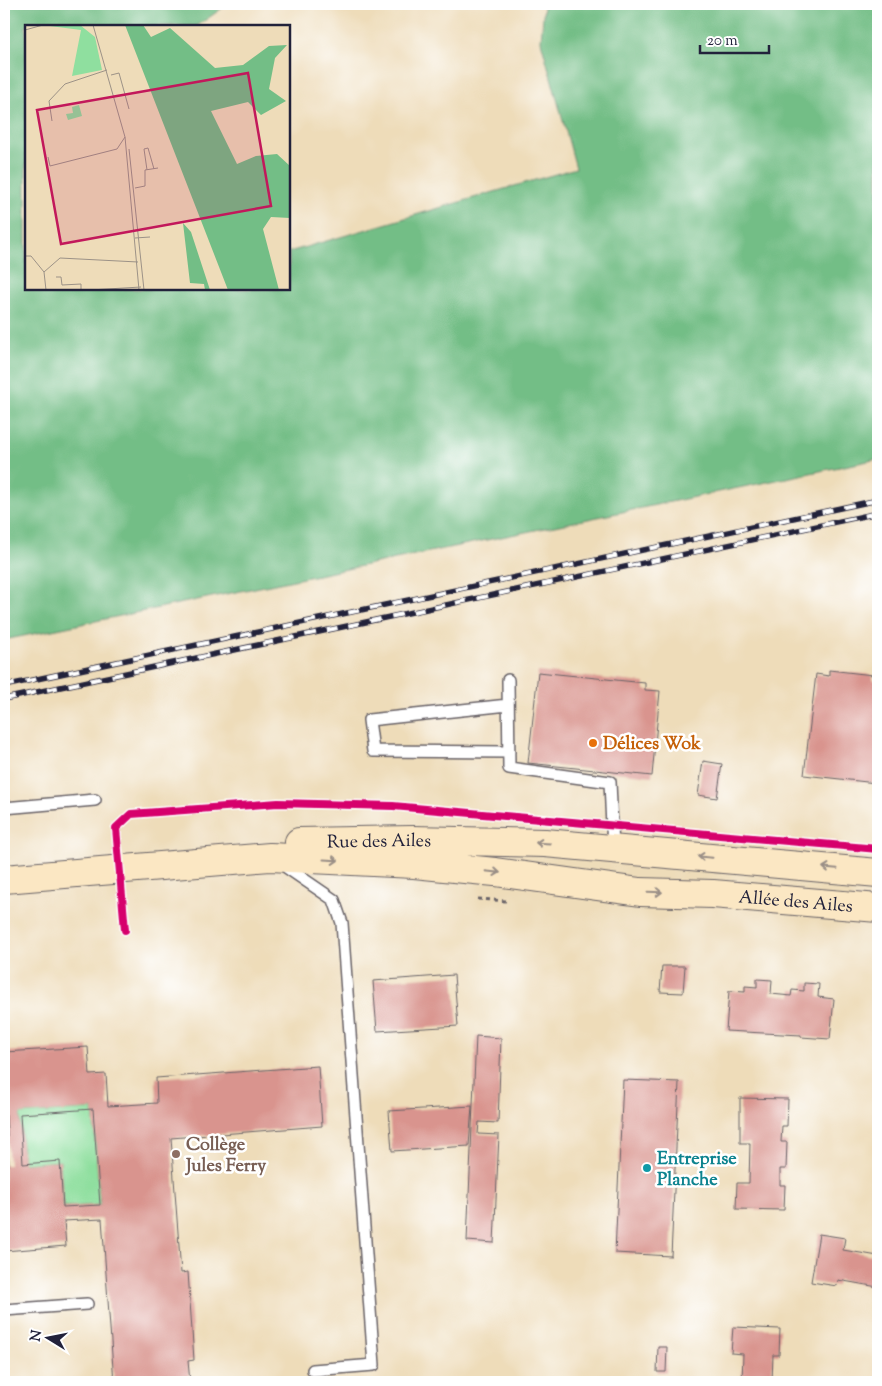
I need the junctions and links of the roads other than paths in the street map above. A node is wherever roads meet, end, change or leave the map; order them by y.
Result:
1 (508, 680) dead end
2 (508, 705) junction
3 (509, 752) junction
4 (96, 800) dead end
5 (4, 808) edge
6 (613, 849) junction
7 (270, 857) junction
8 (4, 862) edge
9 (754, 862) joint
10 (878, 873) edge
11 (4, 879) edge
12 (714, 894) joint
13 (878, 908) edge
14 (87, 1304) dead end
15 (4, 1310) edge
16 (314, 1370) dead end

1 - 2 lane
2 - 3 lane
2 - 3 lane
3 - 6 lane
4 - 5 lane
6 -> 8 main road, Rue des Ailes
9 -> 6 main road, Rue des Ailes
7 - 11 main road, Rue des Ailes
7 -> 12 main road, Rue des Ailes
7 - 16 lane
10 -> 9 main road, Allée des Ailes
12 - 13 main road, Allée des Ailes
14 - 15 lane

